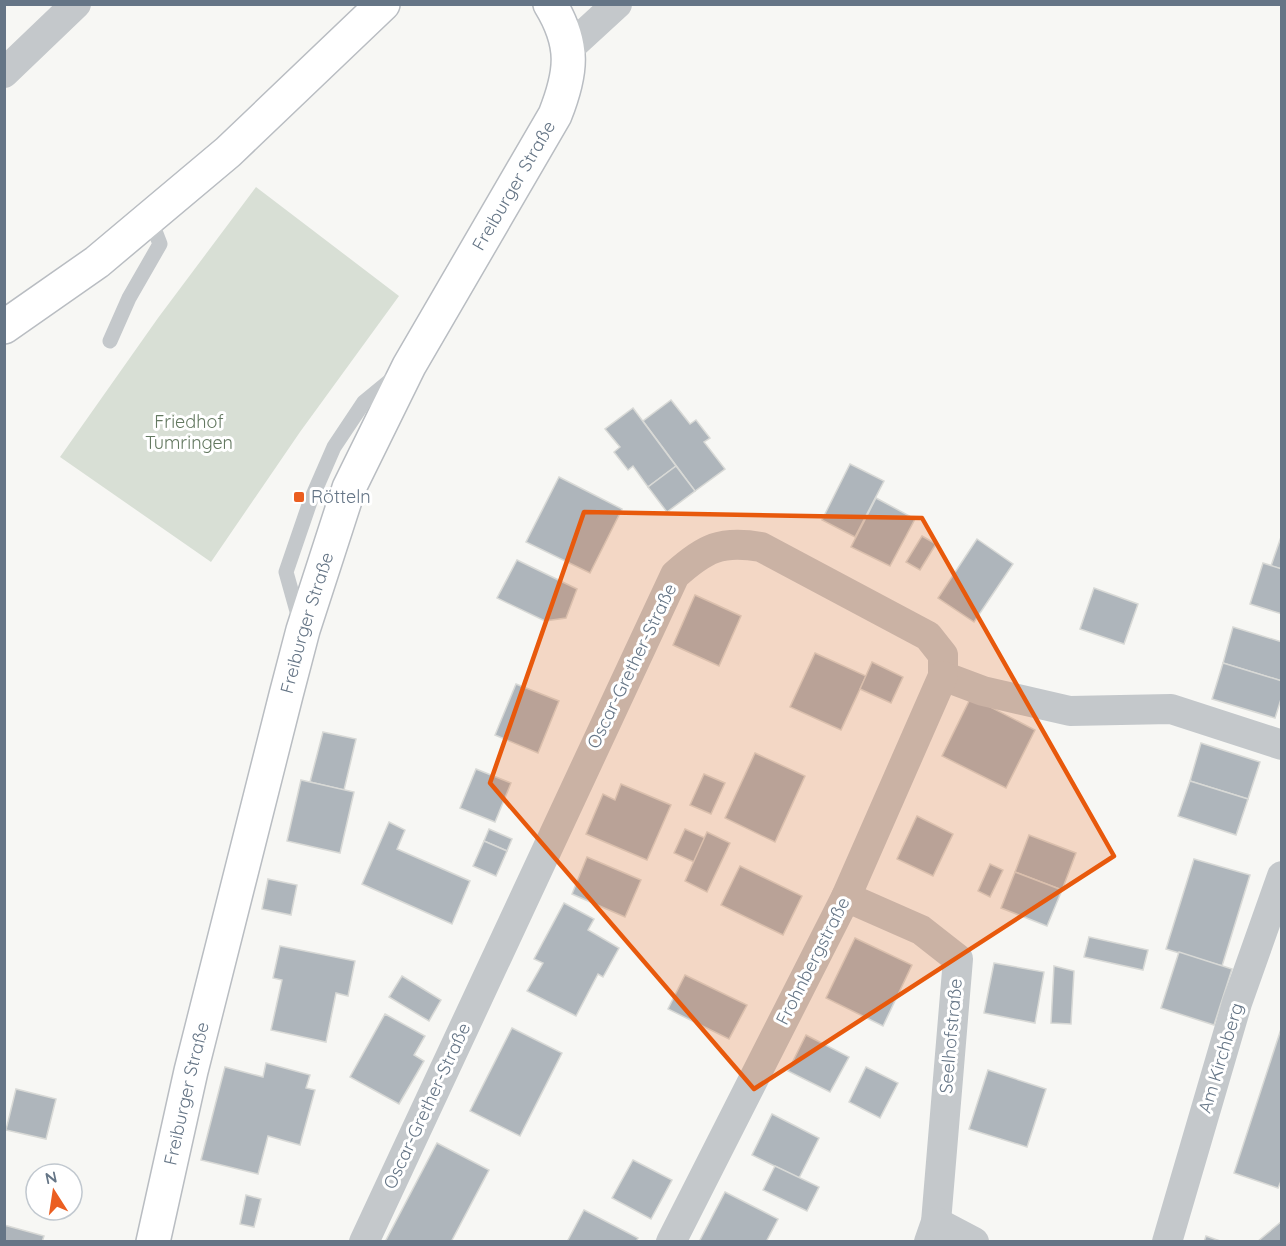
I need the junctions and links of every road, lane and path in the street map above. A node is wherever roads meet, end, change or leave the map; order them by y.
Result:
1 (76, 4) edge
2 (383, 4) edge
3 (550, 4) edge
4 (617, 4) edge
5 (568, 49) junction
6 (4, 73) edge
7 (150, 218) junction
8 (4, 327) edge
9 (110, 341) dead end
10 (944, 676) junction
11 (1281, 745) edge
12 (1281, 876) edge
13 (846, 897) junction
14 (933, 1232) edge
15 (153, 1242) edge
16 (364, 1242) edge
17 (670, 1242) edge
18 (974, 1242) edge
19 (1167, 1242) edge

1 - 6 street
2 - 7 street
3 - 5 street, Freiburger Straße
4 - 5 street
5 - 15 street, Freiburger Straße
7 - 8 street
7 - 9 lane
10 - 11 street
10 - 13 street, Frohnbergstraße
10 - 16 street, Oscar-Grether-Straße
12 - 19 street, Am Kirchberg
13 - 14 street, Seelhofstraße
13 - 17 street, Frohnbergstraße
14 - 18 street

